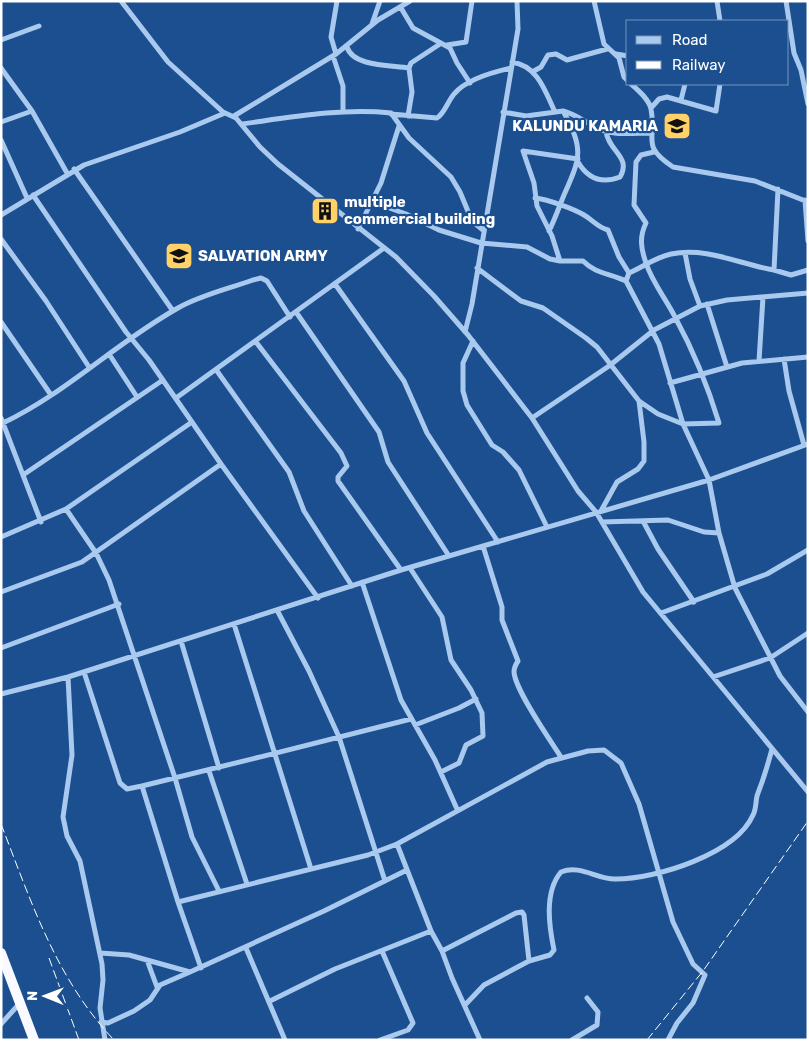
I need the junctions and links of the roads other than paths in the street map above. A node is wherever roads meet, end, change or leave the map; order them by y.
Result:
1 (121, 1) edge
2 (337, 1) edge
3 (380, 1) edge
4 (410, 1) edge
5 (472, 1) edge
6 (517, 1) edge
7 (594, 1) edge
8 (717, 1) edge
9 (786, 1) edge
10 (401, 8) junction
11 (720, 20) edge
12 (789, 20) edge
13 (789, 20) edge
14 (372, 24) junction
15 (39, 26) dead end
16 (1, 40) edge
17 (440, 44) junction
18 (448, 46) junction
19 (346, 47) junction
20 (607, 49) junction
21 (616, 54) junction
22 (334, 55) junction
23 (626, 56) edge
24 (512, 65) junction
25 (1, 68) edge
26 (409, 68) junction
27 (534, 71) junction
28 (626, 76) edge
29 (470, 83) junction
30 (632, 85) edge
31 (685, 85) edge
32 (720, 85) edge
33 (681, 100) junction
34 (808, 104) edge
35 (651, 108) junction
36 (32, 111) junction
37 (563, 111) junction
38 (343, 112) junction
39 (503, 112) junction
40 (555, 112) junction
41 (225, 113) junction
42 (391, 114) junction
43 (234, 116) junction
44 (408, 116) junction
45 (1, 122) edge
46 (242, 124) junction
47 (399, 126) junction
48 (606, 131) junction
49 (651, 133) junction
50 (1, 140) edge
51 (654, 152) junction
52 (578, 161) junction
53 (74, 169) junction
54 (67, 173) junction
55 (778, 189) junction
56 (33, 195) junction
57 (27, 198) junction
58 (535, 198) junction
59 (807, 200) edge
60 (373, 202) junction
61 (560, 206) junction
62 (1, 215) edge
63 (358, 229) junction
64 (483, 230) junction
65 (549, 231) junction
66 (1, 239) edge
67 (808, 241) edge
68 (481, 243) junction
69 (384, 248) junction
70 (685, 253) junction
71 (560, 262) junction
72 (646, 265) junction
73 (477, 268) junction
74 (774, 270) junction
75 (808, 270) edge
76 (629, 272) junction
77 (626, 281) junction
78 (335, 284) junction
79 (808, 293) edge
80 (763, 297) junction
81 (707, 304) junction
82 (700, 306) junction
83 (173, 311) junction
84 (296, 312) junction
85 (290, 317) junction
86 (676, 318) junction
87 (2, 325) edge
88 (654, 330) junction
89 (465, 332) junction
90 (131, 339) junction
91 (473, 341) junction
92 (256, 342) junction
93 (109, 354) junction
94 (808, 357) edge
95 (784, 359) junction
96 (759, 361) junction
97 (609, 366) junction
98 (89, 367) junction
99 (727, 367) junction
100 (217, 371) junction
101 (702, 375) junction
102 (163, 380) junction
103 (670, 383) junction
104 (51, 395) junction
105 (136, 398) junction
106 (176, 398) junction
107 (638, 401) junction
108 (532, 418) junction
109 (2, 420) edge
110 (192, 422) junction
111 (683, 424) junction
112 (806, 444) edge
113 (221, 464) junction
114 (23, 475) junction
115 (710, 480) junction
116 (66, 509) junction
117 (599, 512) junction
118 (644, 521) junction
119 (41, 522) junction
120 (602, 522) junction
121 (547, 527) junction
122 (719, 534) junction
123 (1, 537) edge
124 (498, 542) junction
125 (482, 546) junction
126 (808, 550) edge
127 (96, 553) junction
128 (449, 556) junction
129 (410, 568) junction
130 (401, 570) junction
131 (362, 582) junction
132 (352, 586) junction
133 (735, 588) junction
134 (1, 592) edge
135 (318, 598) junction
136 (694, 602) junction
137 (119, 604) junction
138 (277, 610) junction
139 (661, 613) junction
140 (234, 624) junction
141 (808, 633) edge
142 (181, 641) junction
143 (1, 648) edge
144 (135, 656) junction
145 (770, 658) junction
146 (84, 672) junction
147 (68, 677) junction
148 (713, 677) junction
149 (1, 694) edge
150 (476, 699) junction
151 (808, 712) edge
152 (411, 720) junction
153 (415, 725) junction
154 (339, 737) junction
155 (772, 749) junction
156 (275, 753) junction
157 (561, 757) junction
158 (220, 768) junction
159 (209, 771) junction
160 (441, 772) junction
161 (175, 778) junction
162 (142, 786) junction
163 (806, 786) edge
164 (808, 792) edge
165 (457, 809) junction
166 (397, 844) junction
167 (377, 852) junction
168 (311, 869) junction
169 (407, 870) junction
170 (659, 872) junction
171 (385, 881) junction
172 (247, 884) junction
173 (219, 891) junction
174 (178, 902) junction
175 (431, 931) junction
176 (246, 948) junction
177 (382, 951) junction
178 (442, 951) junction
179 (1, 953) edge
180 (100, 953) junction
181 (147, 960) junction
182 (529, 961) junction
183 (202, 968) junction
184 (190, 972) junction
185 (157, 987) junction
186 (587, 998) dead end
187 (270, 1001) junction
188 (20, 1003) junction
189 (465, 1005) junction
190 (101, 1022) junction
191 (1, 1024) edge
192 (34, 1040) edge
193 (105, 1040) edge
194 (285, 1040) edge
195 (380, 1040) edge
196 (480, 1040) edge
197 (572, 1040) edge
198 (668, 1040) edge

1 - 41 street
2 - 22 street
3 - 14 street
4 - 10 street
5 - 18 street
6 - 24 street
7 - 20 street
8 - 11 street
9 - 13 street
10 - 14 street
10 - 17 street
12 - 34 street
14 - 19 street
15 - 16 street
17 - 18 street
17 - 26 street
18 - 29 street
19 - 22 street
19 - 26 street
20 - 21 street
20 - 27 street
21 - 23 street
21 - 28 street
22 - 38 street
22 - 43 street
24 - 27 street
24 - 29 street
24 - 39 street
25 - 36 street
26 - 44 street
27 - 40 street
29 - 44 street
30 - 35 street
31 - 33 street
32 - 33 street
33 - 35 street
35 - 49 street
36 - 45 street
36 - 54 street
37 - 40 street
37 - 48 street
37 - 52 street
38 - 42 street
38 - 46 street
39 - 40 street
39 - 64 street
41 - 43 street
41 - 53 street
42 - 44 street
42 - 47 street
43 - 46 street
46 - 63 street
47 - 60 street
47 - 64 street
48 - 49 street
48 - 52 street
49 - 51 street
50 - 57 street
51 - 55 street
51 - 72 street
52 - 58 street
52 - 61 street
53 - 54 street
53 - 83 street
54 - 56 street
55 - 59 street
55 - 74 street
56 - 57 street
56 - 90 street
57 - 62 street
58 - 61 street
58 - 65 street
59 - 67 street
60 - 63 street
60 - 68 street
61 - 65 street
61 - 76 street
63 - 69 street
64 - 68 street
65 - 71 street
66 - 98 street
68 - 71 street
68 - 73 street
69 - 78 street
69 - 89 street
70 - 72 street
70 - 74 street
70 - 82 street
71 - 77 street
72 - 76 street
72 - 86 street
73 - 89 street
73 - 97 street
74 - 75 street
76 - 77 street
77 - 88 street
78 - 84 street
78 - 124 street
79 - 80 street
80 - 81 street
80 - 96 street
81 - 82 street
81 - 99 street
82 - 86 street
83 - 85 street
83 - 90 street
84 - 85 street
84 - 128 street
85 - 92 street
86 - 88 street
86 - 101 street
87 - 104 street
88 - 97 street
88 - 103 street
89 - 91 street
90 - 93 street
90 - 102 street
91 - 108 street
91 - 121 street
92 - 100 street
92 - 130 street
93 - 98 street
93 - 105 street
94 - 95 street
95 - 96 street
95 - 112 street
96 - 99 street
97 - 107 street
97 - 108 street
98 - 104 street
99 - 101 street
100 - 106 street
100 - 132 street
101 - 103 street
101 - 111 street
102 - 105 street
102 - 106 street
103 - 111 street
104 - 109 street
105 - 114 street
106 - 110 street
107 - 111 street
107 - 117 street
108 - 117 street
109 - 114 street
110 - 113 street
110 - 116 street
111 - 115 street
112 - 115 street
113 - 127 street
113 - 135 street
114 - 119 street
115 - 117 street
115 - 122 street
116 - 119 street
116 - 127 street
117 - 120 street
117 - 121 street
118 - 120 street
118 - 122 street
118 - 136 street
119 - 123 street
120 - 139 street
121 - 124 street
122 - 133 street
124 - 125 street
125 - 128 street
125 - 157 street
126 - 133 street
127 - 134 street
127 - 137 street
128 - 129 street
129 - 130 street
129 - 150 street
130 - 131 street
131 - 132 street
131 - 152 street
132 - 135 street
133 - 136 street
133 - 145 street
135 - 138 street
136 - 139 street
137 - 143 street
137 - 144 street
138 - 140 street
138 - 154 street
139 - 148 street
140 - 142 street
140 - 156 street
141 - 145 street
142 - 144 street
142 - 158 street
144 - 146 street
144 - 161 street
145 - 148 street
145 - 151 street
146 - 147 street
146 - 162 street
147 - 149 street
147 - 180 street
148 - 155 street
150 - 153 street
150 - 160 street
152 - 153 street
152 - 154 street
153 - 160 street
154 - 156 street
154 - 167 street
155 - 163 street
155 - 170 street
156 - 158 street
156 - 168 street
157 - 165 street
157 - 170 street
158 - 159 street
159 - 161 street
159 - 172 street
160 - 165 street
161 - 162 street
161 - 173 street
162 - 174 street
163 - 164 street
165 - 166 street
166 - 167 street
166 - 169 street
167 - 168 street
167 - 171 street
168 - 172 street
169 - 171 street
169 - 175 street
170 - 182 street
170 - 198 street
171 - 176 street
172 - 173 street
173 - 174 street
174 - 183 street
175 - 177 street
175 - 178 street
176 - 183 street
176 - 187 street
177 - 187 street
177 - 195 street
178 - 182 street
178 - 189 street
179 - 188 highway
180 - 181 street
180 - 190 street
181 - 184 street
181 - 185 street
182 - 189 street
183 - 184 street
184 - 185 street
185 - 190 street
186 - 197 street
187 - 194 street
188 - 191 street
188 - 192 highway
189 - 196 street
190 - 193 street

